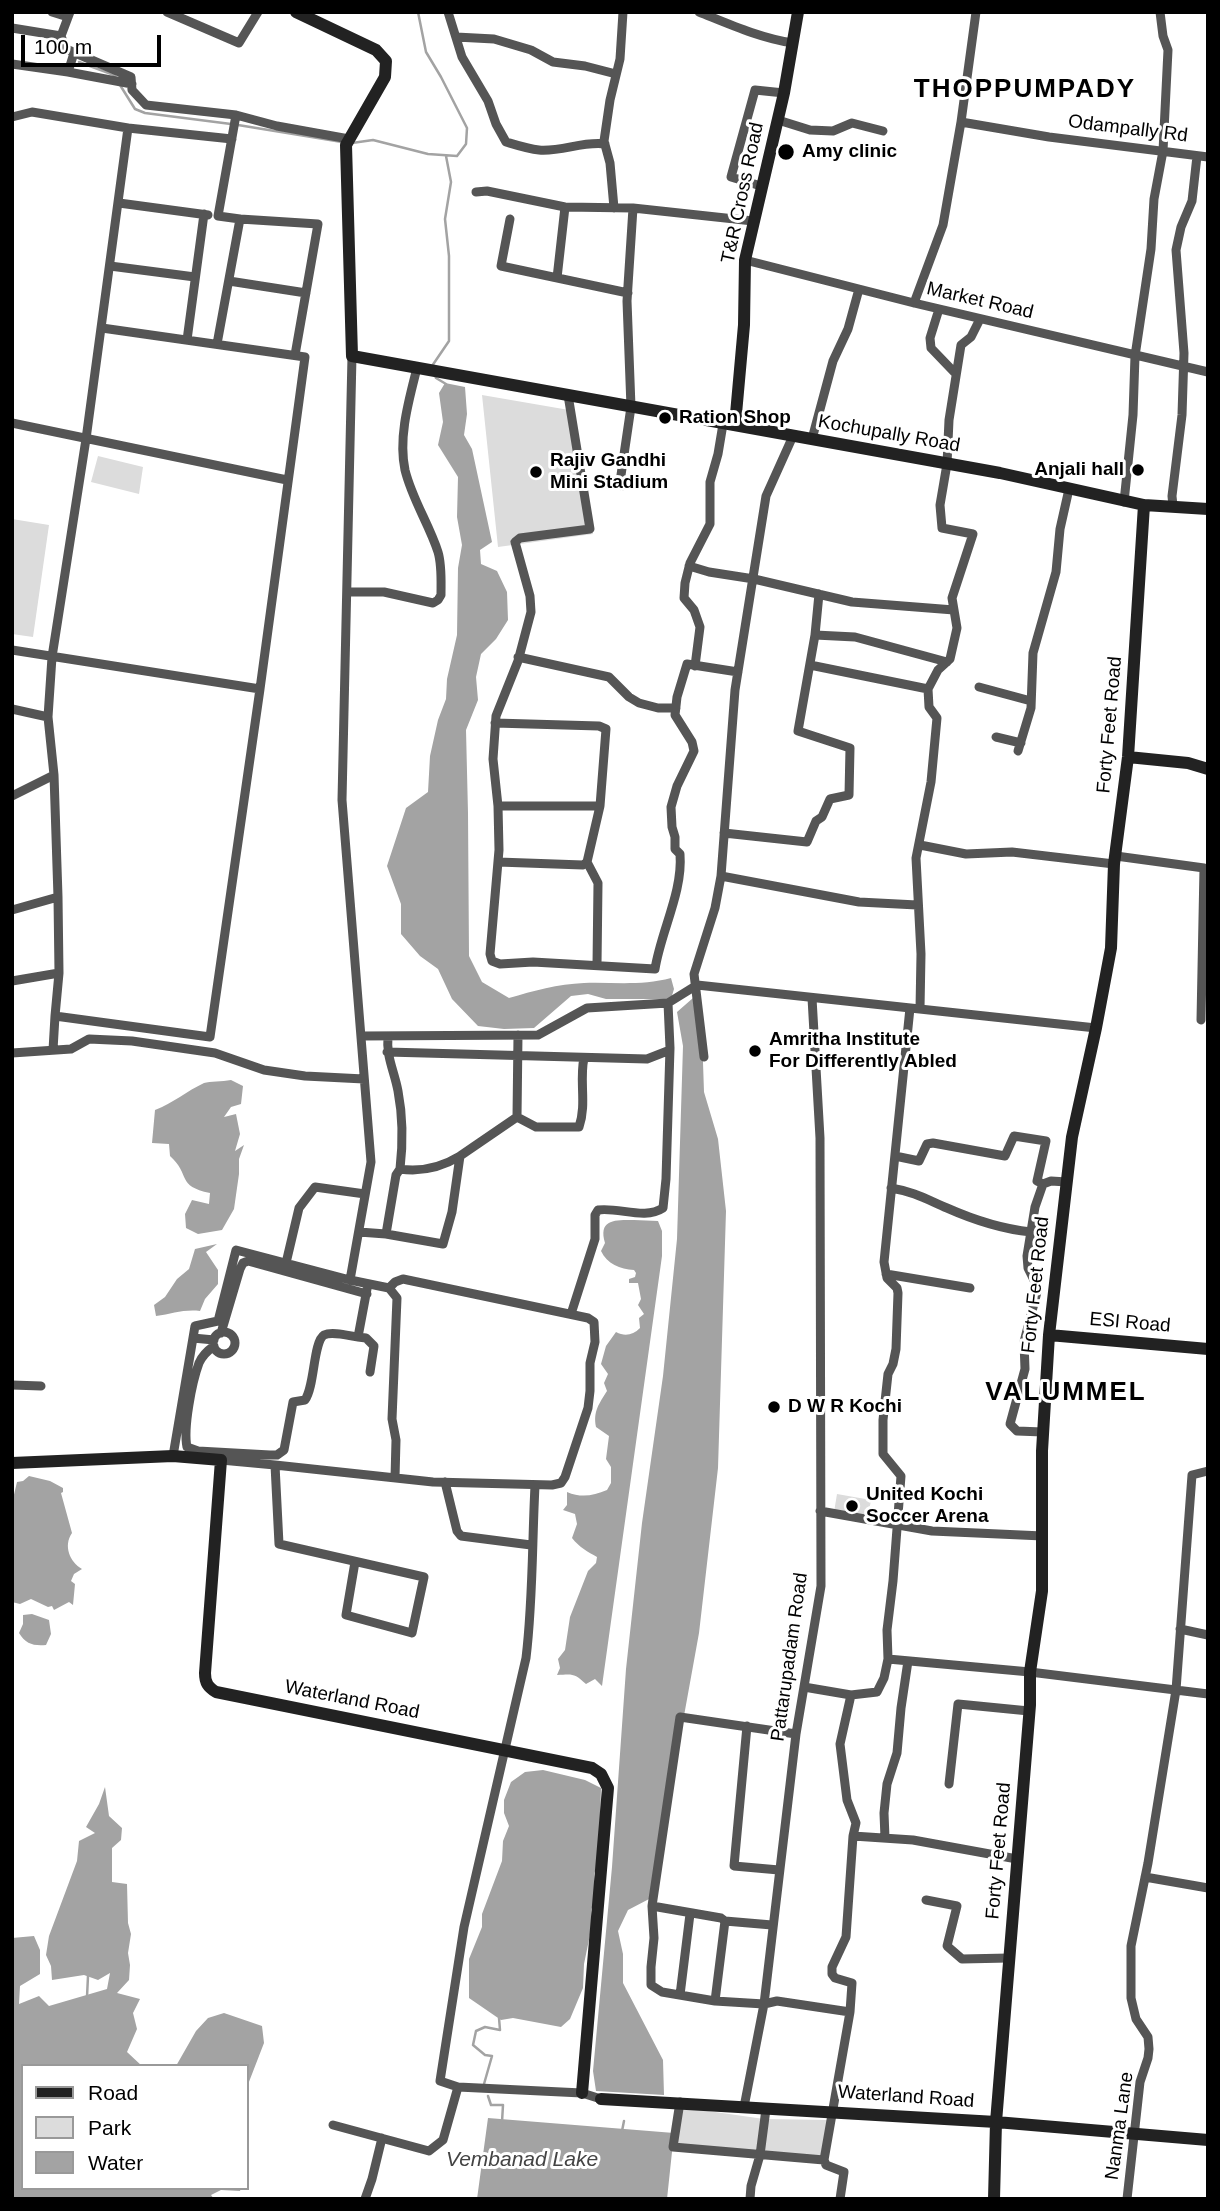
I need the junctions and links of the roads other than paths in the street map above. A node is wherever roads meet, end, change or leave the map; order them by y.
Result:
1 (52, 12) edge
2 (167, 12) edge
3 (258, 12) edge
4 (296, 12) edge
5 (447, 12) edge
6 (623, 12) edge
7 (699, 12) edge
8 (798, 12) edge
9 (976, 12) edge
10 (1160, 12) edge
11 (69, 15) edge
12 (12, 28) edge
13 (61, 36) junction
14 (456, 37) junction
15 (793, 43) junction
16 (74, 53) junction
17 (12, 64) edge
18 (68, 72) junction
19 (617, 74) junction
20 (132, 84) junction
21 (785, 93) junction
22 (236, 115) junction
23 (12, 117) edge
24 (778, 120) junction
25 (961, 122) junction
26 (128, 128) junction
27 (883, 131) dead end
28 (232, 139) junction
29 (348, 142) junction
30 (605, 144) junction
31 (1163, 151) junction
32 (1197, 156) junction
33 (1208, 157) edge
34 (761, 186) junction
35 (476, 192) dead end
36 (119, 203) junction
37 (565, 207) junction
38 (614, 208) junction
39 (633, 208) junction
40 (204, 214) junction
41 (218, 216) junction
42 (240, 219) junction
43 (510, 219) dead end
44 (753, 221) junction
45 (745, 260) junction
46 (110, 266) junction
47 (195, 277) junction
48 (556, 278) junction
49 (229, 281) junction
50 (859, 289) junction
51 (306, 293) junction
52 (628, 293) junction
53 (914, 303) junction
54 (939, 309) junction
55 (980, 319) junction
56 (102, 328) junction
57 (187, 340) junction
58 (217, 344) junction
59 (295, 355) junction
60 (352, 356) junction
61 (1135, 356) junction
62 (1183, 367) junction
63 (417, 368) junction
64 (1208, 372) edge
65 (955, 373) junction
66 (568, 395) junction
67 (631, 407) junction
68 (12, 423) edge
69 (729, 424) junction
70 (793, 436) junction
71 (86, 439) junction
72 (812, 439) junction
73 (947, 464) junction
74 (287, 480) junction
75 (622, 486) dead end
76 (1069, 489) junction
77 (1124, 502) junction
78 (1144, 505) junction
79 (1173, 506) junction
80 (1208, 509) edge
81 (689, 566) junction
82 (754, 579) junction
83 (347, 592) junction
84 (818, 594) junction
85 (954, 610) junction
86 (815, 635) junction
87 (12, 650) edge
88 (52, 657) junction
89 (519, 657) junction
90 (947, 663) junction
91 (810, 665) junction
92 (695, 666) junction
93 (738, 672) junction
94 (979, 687) dead end
95 (260, 689) junction
96 (928, 689) junction
97 (1031, 701) junction
98 (676, 708) junction
99 (12, 709) edge
100 (48, 718) junction
101 (495, 723) junction
102 (996, 737) dead end
103 (1128, 757) junction
104 (1208, 769) edge
105 (54, 775) junction
106 (12, 796) edge
107 (498, 806) junction
108 (600, 806) junction
109 (724, 833) junction
110 (920, 845) junction
111 (1115, 860) junction
112 (498, 862) junction
113 (587, 862) junction
114 (721, 876) junction
115 (58, 897) junction
116 (917, 905) junction
117 (12, 910) edge
118 (597, 965) junction
119 (59, 973) junction
120 (12, 981) edge
121 (694, 987) junction
122 (812, 998) junction
123 (671, 1001) junction
124 (915, 1009) junction
125 (55, 1016) junction
126 (1201, 1020) dead end
127 (1096, 1028) junction
128 (518, 1035) junction
129 (361, 1036) junction
130 (388, 1036) junction
131 (53, 1050) junction
132 (670, 1050) junction
133 (387, 1052) junction
134 (12, 1053) edge
135 (518, 1054) junction
136 (704, 1057) dead end
137 (584, 1058) junction
138 (365, 1079) junction
139 (517, 1117) junction
140 (460, 1156) junction
141 (895, 1156) junction
142 (400, 1169) junction
143 (1067, 1182) junction
144 (1043, 1184) junction
145 (891, 1188) junction
146 (365, 1194) junction
147 (1031, 1231) junction
148 (359, 1232) junction
149 (386, 1234) junction
150 (286, 1263) junction
151 (886, 1274) junction
152 (350, 1280) junction
153 (389, 1288) junction
154 (367, 1289) junction
155 (971, 1289) dead end
156 (571, 1314) junction
157 (1049, 1335) junction
158 (358, 1337) junction
159 (192, 1338) junction
160 (216, 1340) junction
161 (1208, 1349) edge
162 (370, 1371) dead end
163 (12, 1385) edge
164 (40, 1386) dead end
165 (1044, 1432) junction
166 (173, 1456) junction
167 (221, 1460) junction
168 (12, 1463) edge
169 (275, 1465) junction
170 (1208, 1471) edge
171 (395, 1478) junction
172 (445, 1482) junction
173 (535, 1486) junction
174 (820, 1511) junction
175 (896, 1525) junction
176 (1042, 1536) junction
177 (531, 1545) junction
178 (355, 1562) junction
179 (1180, 1629) junction
180 (1208, 1635) edge
181 (888, 1659) junction
182 (908, 1661) junction
183 (1030, 1672) junction
184 (804, 1687) junction
185 (1175, 1690) junction
186 (1208, 1694) edge
187 (851, 1695) junction
188 (1029, 1711) junction
189 (747, 1726) junction
190 (796, 1734) junction
191 (504, 1751) junction
192 (949, 1784) dead end
193 (853, 1836) junction
194 (885, 1838) junction
195 (1017, 1858) junction
196 (779, 1870) junction
197 (1145, 1877) junction
198 (1208, 1888) edge
199 (926, 1900) dead end
200 (652, 1906) junction
201 (690, 1914) junction
202 (725, 1921) junction
203 (772, 1926) junction
204 (1009, 1958) junction
205 (680, 1995) junction
206 (715, 2001) junction
207 (764, 2004) junction
208 (850, 2012) junction
209 (458, 2087) junction
210 (582, 2093) junction
211 (601, 2099) joint
212 (680, 2102) junction
213 (744, 2107) junction
214 (766, 2109) junction
215 (833, 2112) junction
216 (996, 2122) junction
217 (333, 2125) dead end
218 (1133, 2134) junction
219 (382, 2138) junction
220 (1208, 2140) edge
221 (760, 2155) junction
222 (824, 2160) junction
223 (365, 2199) edge
224 (750, 2199) edge
225 (840, 2199) edge
226 (994, 2199) edge
227 (1128, 2199) edge

1 - 11 street
2 - 3 street
4 - 29 main road
5 - 14 street
6 - 19 street
7 - 15 street
8 - 15 main road, T&R Cross Road
9 - 25 street
10 - 31 street
11 - 13 street
12 - 13 street
13 - 16 street
14 - 19 street
14 - 30 street
15 - 21 main road, T&R Cross Road
16 - 18 street
16 - 20 street
17 - 18 street
18 - 20 street
19 - 30 street
20 - 22 street
21 - 24 main road, T&R Cross Road
21 - 34 street
22 - 28 street
22 - 29 street
23 - 26 street
24 - 27 street
24 - 34 main road, T&R Cross Road
25 - 31 street, Odampally Rd
25 - 53 street
26 - 28 street
26 - 36 street
28 - 41 street
29 - 60 main road
30 - 38 street
31 - 32 street, Odampally Rd
31 - 61 street
32 - 33 street, Odampally Rd
32 - 62 street
34 - 44 main road, T&R Cross Road
35 - 37 street
36 - 40 street
36 - 46 street
37 - 38 street
37 - 48 street
38 - 39 street
39 - 44 street
39 - 52 street
40 - 41 street
40 - 47 street
41 - 42 street
42 - 49 street
42 - 51 street
43 - 48 street
44 - 45 main road, T&R Cross Road
45 - 50 street, Market Road
45 - 69 main road, T&R Cross Road
46 - 47 street
46 - 56 street
47 - 57 street
48 - 52 street
49 - 51 street
49 - 58 street
50 - 53 street, Market Road
50 - 72 street
51 - 59 street
52 - 67 street
53 - 54 street, Market Road
54 - 55 street, Market Road
54 - 65 street
55 - 61 street, Market Road
55 - 65 street
56 - 57 street
56 - 71 street
57 - 58 street
58 - 59 street
59 - 74 street
60 - 63 main road
60 - 83 street
61 - 62 street, Market Road
61 - 77 street
62 - 64 street, Market Road
62 - 79 street
63 - 66 main road, Kochupally Road
63 - 83 street
65 - 73 street
66 - 67 main road, Kochupally Road
66 - 89 street
67 - 69 main road, Kochupally Road
67 - 75 street
68 - 71 street
69 - 70 main road, Kochupally Road
69 - 81 street
70 - 72 main road, Kochupally Road
70 - 82 street
71 - 74 street
71 - 88 street
72 - 73 main road, Kochupally Road
73 - 76 main road, Kochupally Road
73 - 85 street
74 - 95 street
76 - 77 main road, Kochupally Road
76 - 97 street
77 - 78 main road, Kochupally Road
78 - 79 main road, Kochupally Road
78 - 103 main road, Forty Feet Road
79 - 80 main road, Kochupally Road
81 - 82 street
81 - 92 street
82 - 84 street
82 - 93 street
83 - 129 street
84 - 85 street
84 - 86 street
85 - 90 street
86 - 90 street
86 - 91 street
87 - 88 street
88 - 95 street
88 - 100 street
89 - 98 street
89 - 101 street
90 - 96 street
91 - 96 street
91 - 109 street
92 - 93 street
92 - 98 street
93 - 109 street
94 - 97 street
95 - 125 street
96 - 110 street
97 - 102 street
98 - 118 street
99 - 100 street
100 - 105 street
101 - 107 street
101 - 108 street
103 - 104 main road
103 - 111 main road, Forty Feet Road
105 - 106 street
105 - 115 street
107 - 108 street
107 - 112 street
108 - 113 street
109 - 114 street
110 - 111 street
110 - 116 street
111 - 126 street
111 - 127 main road, Forty Feet Road
112 - 113 street
112 - 118 street
113 - 118 street
114 - 116 street
114 - 121 street
115 - 117 street
115 - 119 street
116 - 124 street
119 - 120 street
119 - 125 street
121 - 122 street
121 - 123 street
121 - 136 street
122 - 124 street
122 - 174 street, Pattarupadam Road
123 - 128 street
123 - 132 street
124 - 127 street
124 - 141 street
125 - 131 street
127 - 143 main road, Forty Feet Road
128 - 130 street
128 - 135 street
129 - 130 street
129 - 138 street
130 - 133 street
131 - 134 street
131 - 138 street
132 - 137 street
132 - 156 street
133 - 135 street
133 - 142 street
135 - 137 street
135 - 139 street
137 - 139 street
138 - 146 street
139 - 140 street
140 - 142 street
140 - 149 street
141 - 144 street
141 - 145 street
142 - 149 street
143 - 144 street
143 - 157 main road, Forty Feet Road
144 - 147 street
145 - 147 street
145 - 151 street
146 - 148 street
146 - 150 street
147 - 165 street
148 - 149 street
148 - 152 street
150 - 152 street
150 - 159 street
151 - 155 street
151 - 175 street
152 - 154 street
153 - 154 street
153 - 156 street
153 - 171 street
154 - 158 street
154 - 160 street
156 - 173 street
157 - 161 main road, ESI Road
157 - 165 main road, Forty Feet Road
158 - 160 street
158 - 162 street
159 - 160 street
159 - 166 street
163 - 164 street
165 - 176 main road, Forty Feet Road
166 - 167 main road
166 - 168 main road
167 - 169 street
167 - 191 main road, Waterland Road
169 - 171 street
169 - 178 street
170 - 179 street
171 - 172 street
172 - 173 street
172 - 177 street
173 - 177 street
174 - 175 street
174 - 184 street, Pattarupadam Road
175 - 176 street
175 - 181 street
176 - 183 main road, Forty Feet Road
177 - 191 street
178 - 178 street
179 - 180 street
179 - 185 street
181 - 182 street
181 - 187 street
182 - 183 street
182 - 194 street
183 - 185 street
183 - 188 main road, Forty Feet Road
184 - 187 street
184 - 190 street, Pattarupadam Road
185 - 186 street
185 - 197 street
187 - 193 street
188 - 192 street
188 - 195 main road, Forty Feet Road
189 - 190 street
189 - 196 street
189 - 200 street
190 - 196 street, Pattarupadam Road
191 - 209 street
191 - 210 main road, Waterland Road
193 - 194 street
193 - 208 street
194 - 195 street
195 - 204 main road, Forty Feet Road
196 - 203 street, Pattarupadam Road
197 - 198 street
197 - 218 street, Nanma Lane
199 - 204 street
200 - 201 street
200 - 205 street
201 - 202 street
201 - 205 street
202 - 203 street
202 - 206 street
203 - 207 street, Pattarupadam Road
204 - 216 main road, Forty Feet Road
205 - 206 street
206 - 207 street
207 - 208 street
207 - 213 street, Pattarupadam Road
208 - 215 street
209 - 210 street
209 - 219 street
210 - 211 street
211 - 212 main road, Waterland Road
212 - 213 main road, Waterland Road
212 - 221 street
213 - 214 main road, Waterland Road
214 - 215 main road, Waterland Road
214 - 221 street
215 - 216 main road, Waterland Road
215 - 222 street
216 - 218 main road, Waterland Road
216 - 226 main road, Forty Feet Road
217 - 219 street
218 - 220 main road, Waterland Road
218 - 227 street, Nanma Lane
219 - 223 street
221 - 222 street
221 - 224 street
222 - 225 street

